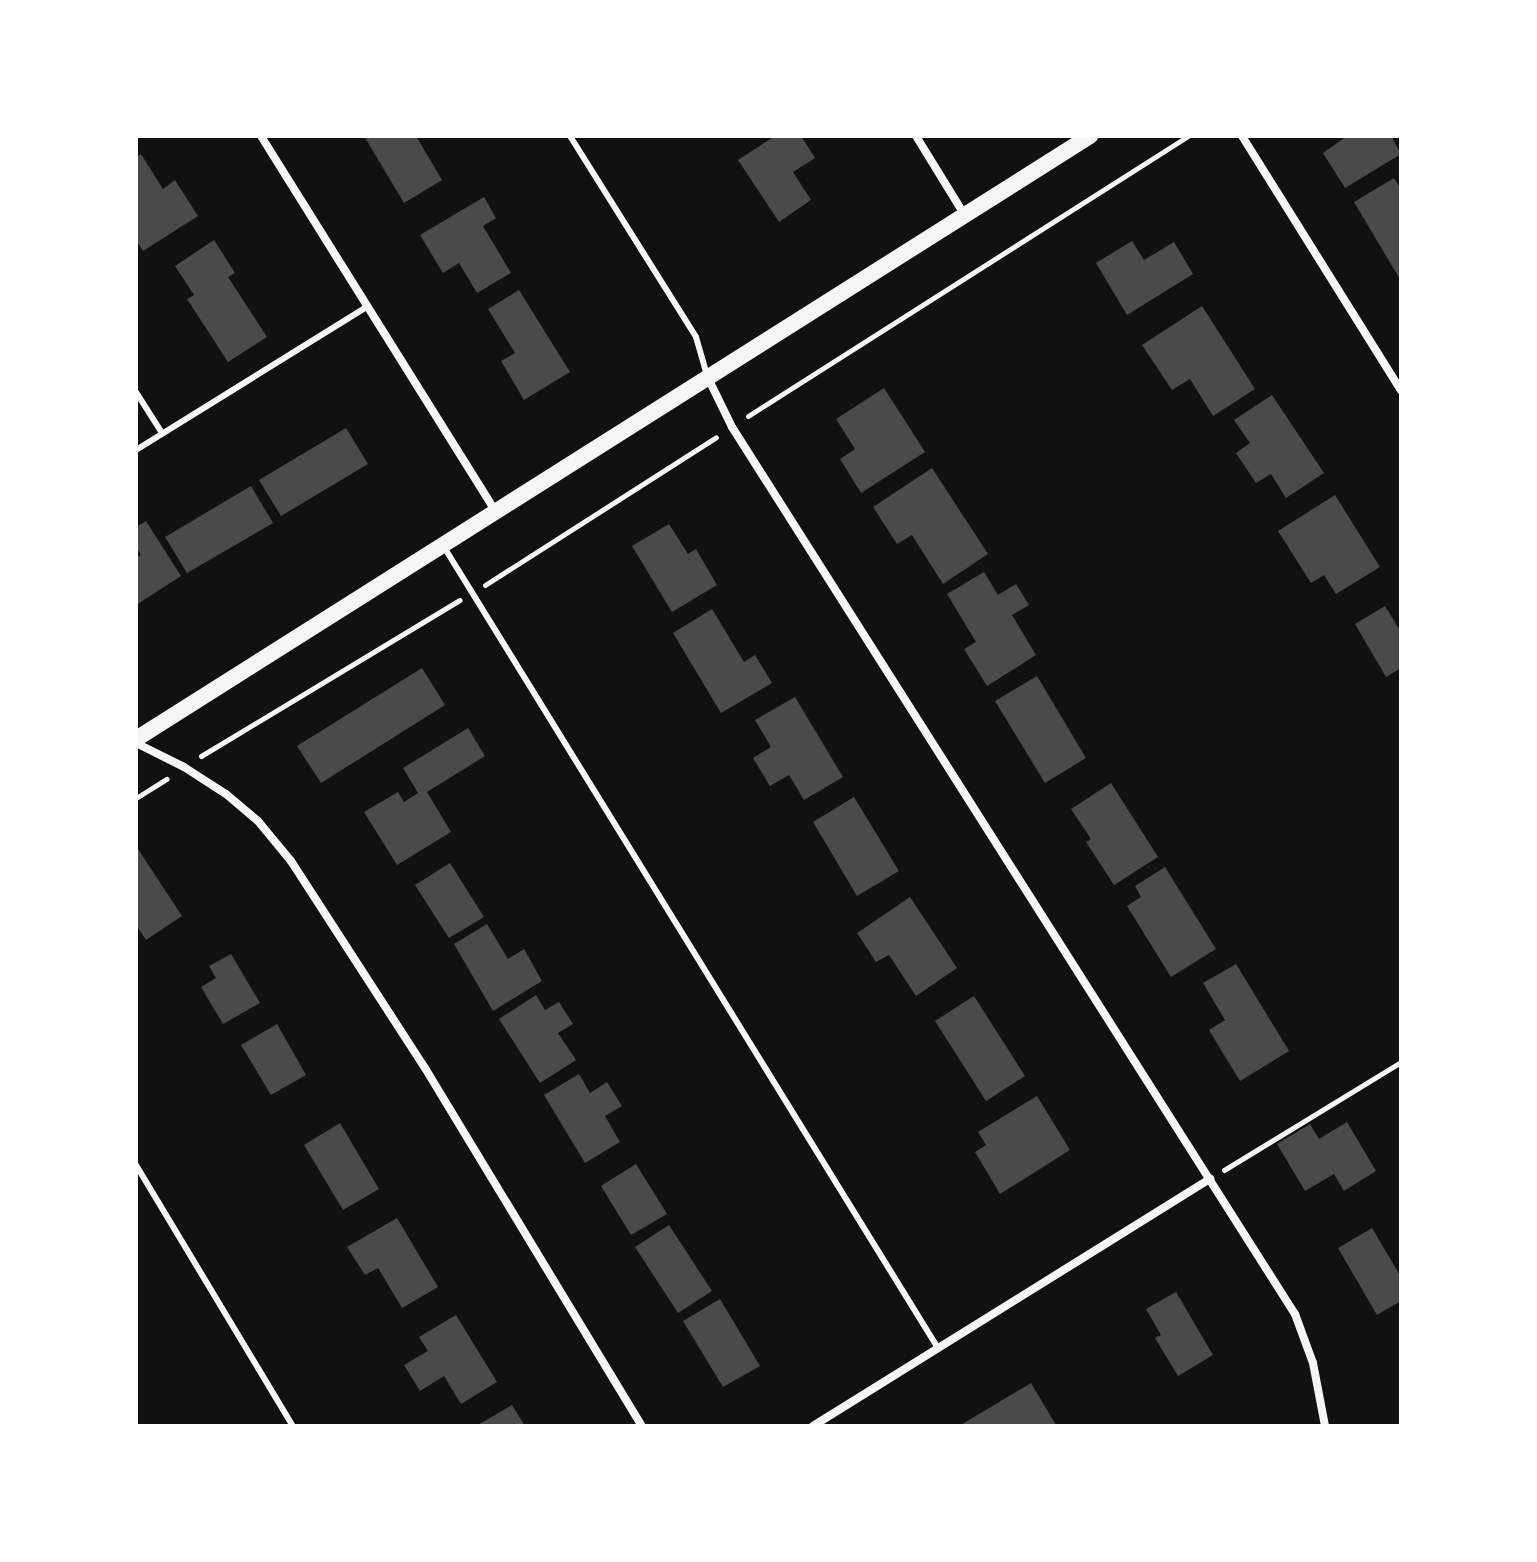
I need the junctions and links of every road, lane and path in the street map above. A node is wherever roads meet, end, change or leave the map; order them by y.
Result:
1 (261, 136) edge
2 (570, 136) edge
3 (916, 136) edge
4 (1090, 136) edge
5 (1188, 136) edge
6 (1242, 136) edge
7 (964, 214) junction
8 (367, 307) junction
9 (709, 380) junction
10 (1401, 390) edge
11 (136, 392) edge
12 (732, 427) junction
13 (162, 433) junction
14 (136, 450) edge
15 (497, 514) junction
16 (444, 547) junction
17 (472, 593) junction
18 (136, 741) edge
19 (184, 767) junction
20 (136, 798) edge
21 (1401, 1062) edge
22 (136, 1165) edge
23 (1210, 1179) junction
24 (938, 1348) junction
25 (293, 1426) edge
26 (642, 1426) edge
27 (813, 1426) edge
28 (1325, 1426) edge

1 - 8 street
2 - 9 lane
3 - 7 street
4 - 7 main road
5 - 12 path
6 - 10 street
7 - 9 main road
8 - 13 lane
8 - 15 street
9 - 12 street
9 - 15 main road
11 - 13 lane
12 - 17 path
12 - 23 street
13 - 14 lane
15 - 16 main road
16 - 17 lane
16 - 18 main road
17 - 19 path
17 - 24 lane
18 - 19 street
19 - 20 path
19 - 26 street
21 - 23 path
22 - 25 lane
23 - 24 street
23 - 28 street
24 - 27 street

